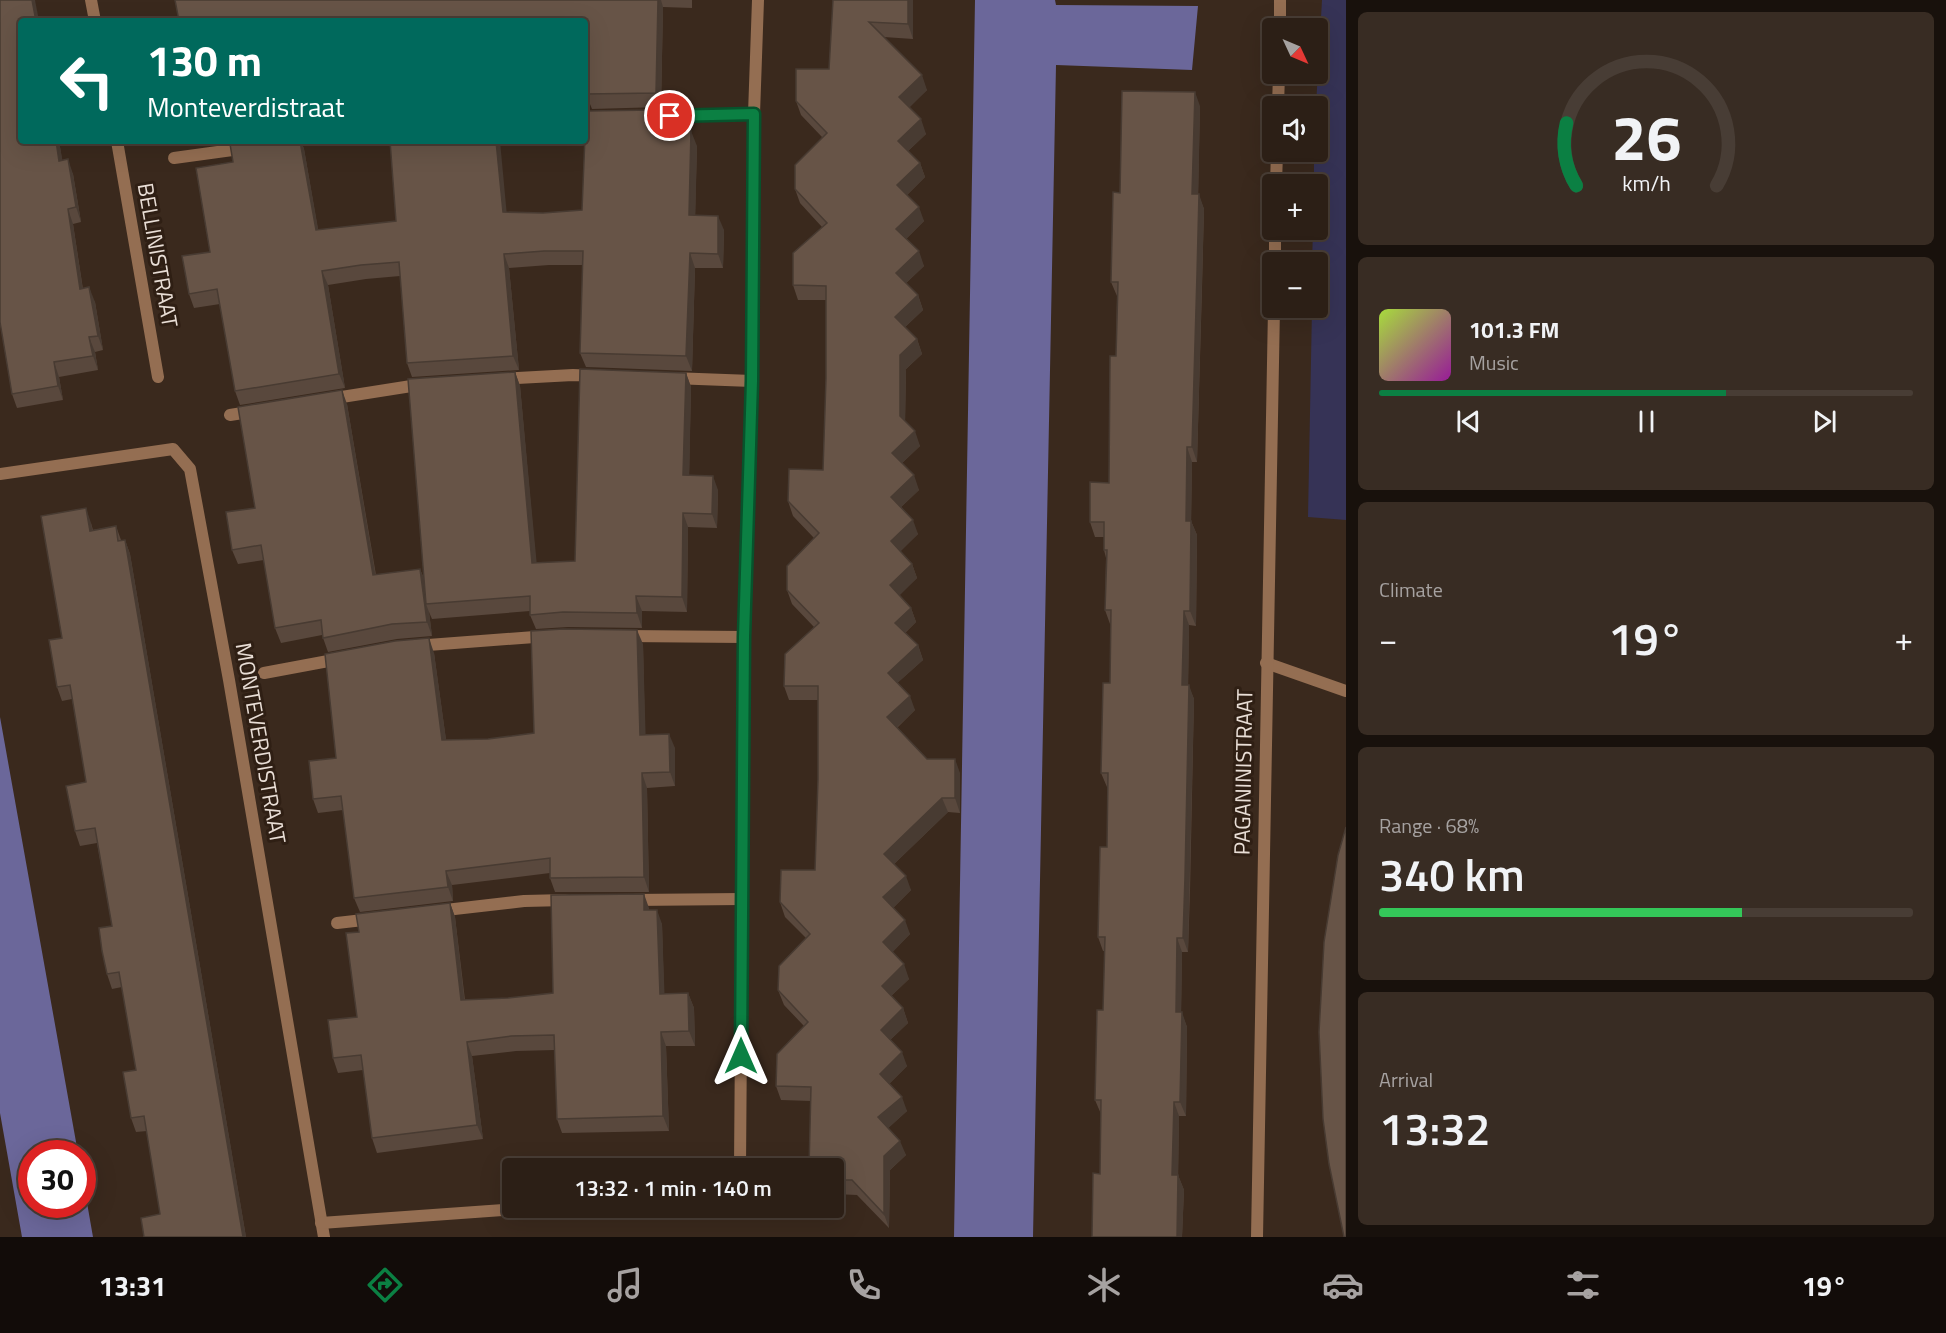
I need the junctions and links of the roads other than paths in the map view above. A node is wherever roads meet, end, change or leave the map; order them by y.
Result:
1 (91, 0) edge
2 (758, 0) edge
3 (1280, 0) edge
4 (94, 18) edge
5 (1280, 18) edge
6 (754, 114) junction
7 (630, 117) edge
8 (118, 144) edge
9 (255, 147) edge
10 (174, 158) dead end
11 (1274, 318) edge
12 (609, 376) edge
13 (158, 377) dead end
14 (657, 378) edge
15 (491, 380) edge
16 (752, 381) junction
17 (431, 383) edge
18 (319, 400) edge
19 (263, 410) edge
20 (230, 415) dead end
21 (0, 474) edge
22 (557, 636) edge
23 (615, 636) edge
24 (744, 637) junction
25 (399, 647) edge
26 (354, 656) edge
27 (1266, 663) junction
28 (264, 673) dead end
29 (1346, 691) edge
30 (742, 899) junction
31 (581, 900) edge
32 (616, 900) edge
33 (419, 913) edge
34 (384, 918) edge
35 (337, 923) dead end
36 (740, 1158) edge
37 (502, 1210) edge
38 (321, 1223) junction
39 (324, 1237) edge
40 (1257, 1237) edge

1 - 4 street
2 - 6 street
3 - 5 street
6 - 7 street
6 - 16 street
8 - 13 street, BELLINISTRAAT
9 - 10 street
11 - 27 street, PAGANINISTRAAT
12 - 15 street
14 - 16 street
16 - 24 street
17 - 18 street
19 - 20 street
21 - 38 street, MONTEVERDISTRAAT
22 - 25 street
23 - 24 street
24 - 30 street
26 - 28 street, MONTEVERDISTRAAT
27 - 29 street
27 - 40 street, PAGANINISTRAAT
30 - 32 street
30 - 36 street
31 - 33 street
34 - 35 street
37 - 38 street
38 - 39 street, MONTEVERDISTRAAT

